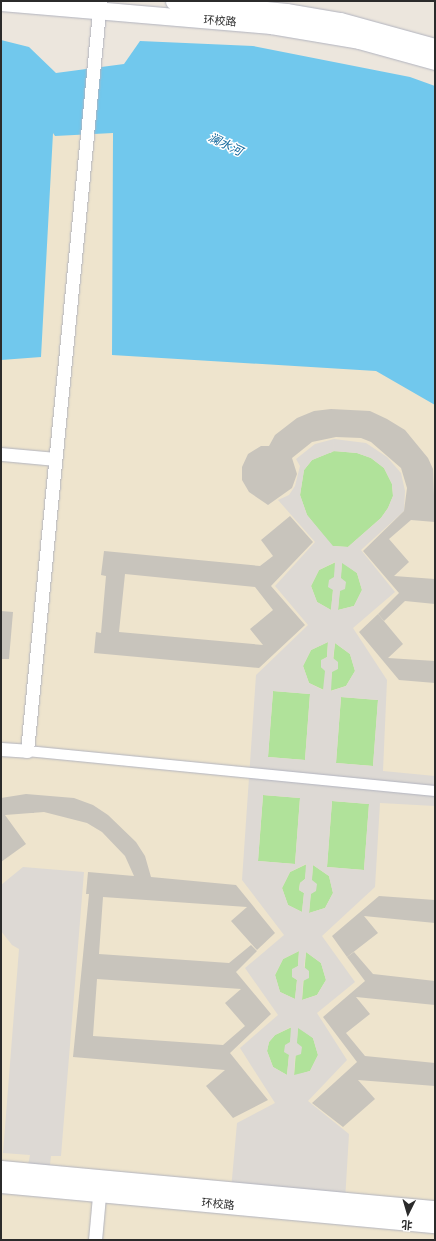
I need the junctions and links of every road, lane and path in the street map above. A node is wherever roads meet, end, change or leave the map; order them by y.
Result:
1 (174, 1) edge
2 (1, 2) edge
3 (99, 6) edge
4 (435, 47) edge
5 (435, 61) edge
6 (1, 454) edge
7 (55, 459) junction
8 (1, 749) edge
9 (28, 751) junction
10 (435, 791) edge
11 (1, 1169) edge
12 (1, 1184) edge
13 (100, 1185) junction
14 (435, 1209) edge
15 (435, 1224) edge
16 (95, 1240) edge

1 - 4 street, 环校路
2 - 3 street, 环校路
3 - 5 street, 环校路
3 - 7 street
6 - 7 street
7 - 9 street
8 - 9 street
9 - 10 street
11 - 13 street, 环校路
12 - 13 street, 环校路
13 - 14 street, 环校路
13 - 15 street, 环校路
13 - 16 street

